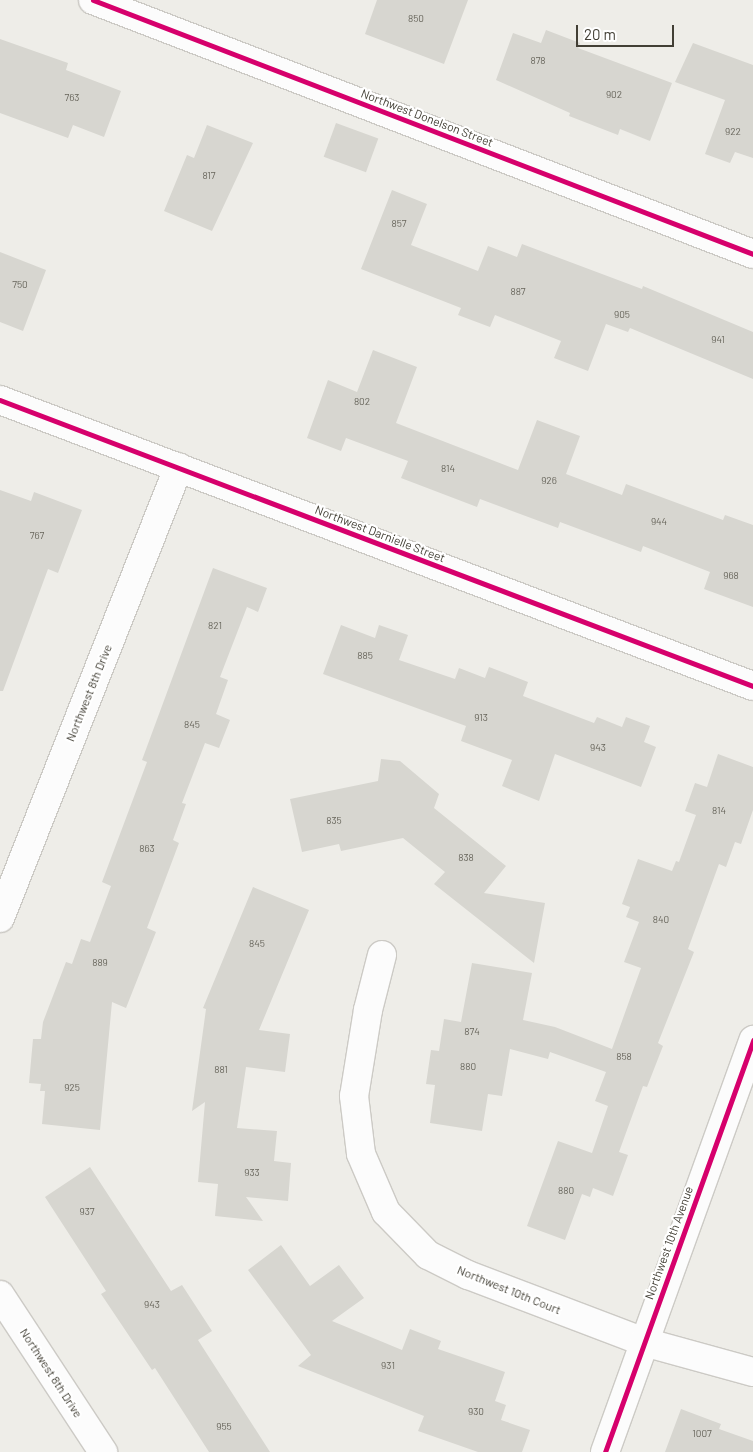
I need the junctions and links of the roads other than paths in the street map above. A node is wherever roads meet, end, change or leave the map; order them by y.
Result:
1 (93, 0) edge
2 (753, 254) edge
3 (0, 400) edge
4 (179, 467) junction
5 (753, 686) edge
6 (0, 918) edge
7 (382, 955) dead end
8 (753, 1040) edge
9 (0, 1295) edge
10 (644, 1342) junction
11 (753, 1372) edge
12 (103, 1452) edge
13 (606, 1452) edge

1 - 2 street, Northwest Donelson Street
3 - 4 street, Northwest Darnielle Street
4 - 5 street, Northwest Darnielle Street
4 - 6 street, Northwest 8th Drive
7 - 10 street, Northwest 10th Court
8 - 10 street, Northwest 10th Avenue
9 - 12 street, Northwest 8th Drive
10 - 11 street, Northwest 10th Court
10 - 13 street, Northwest 10th Avenue

